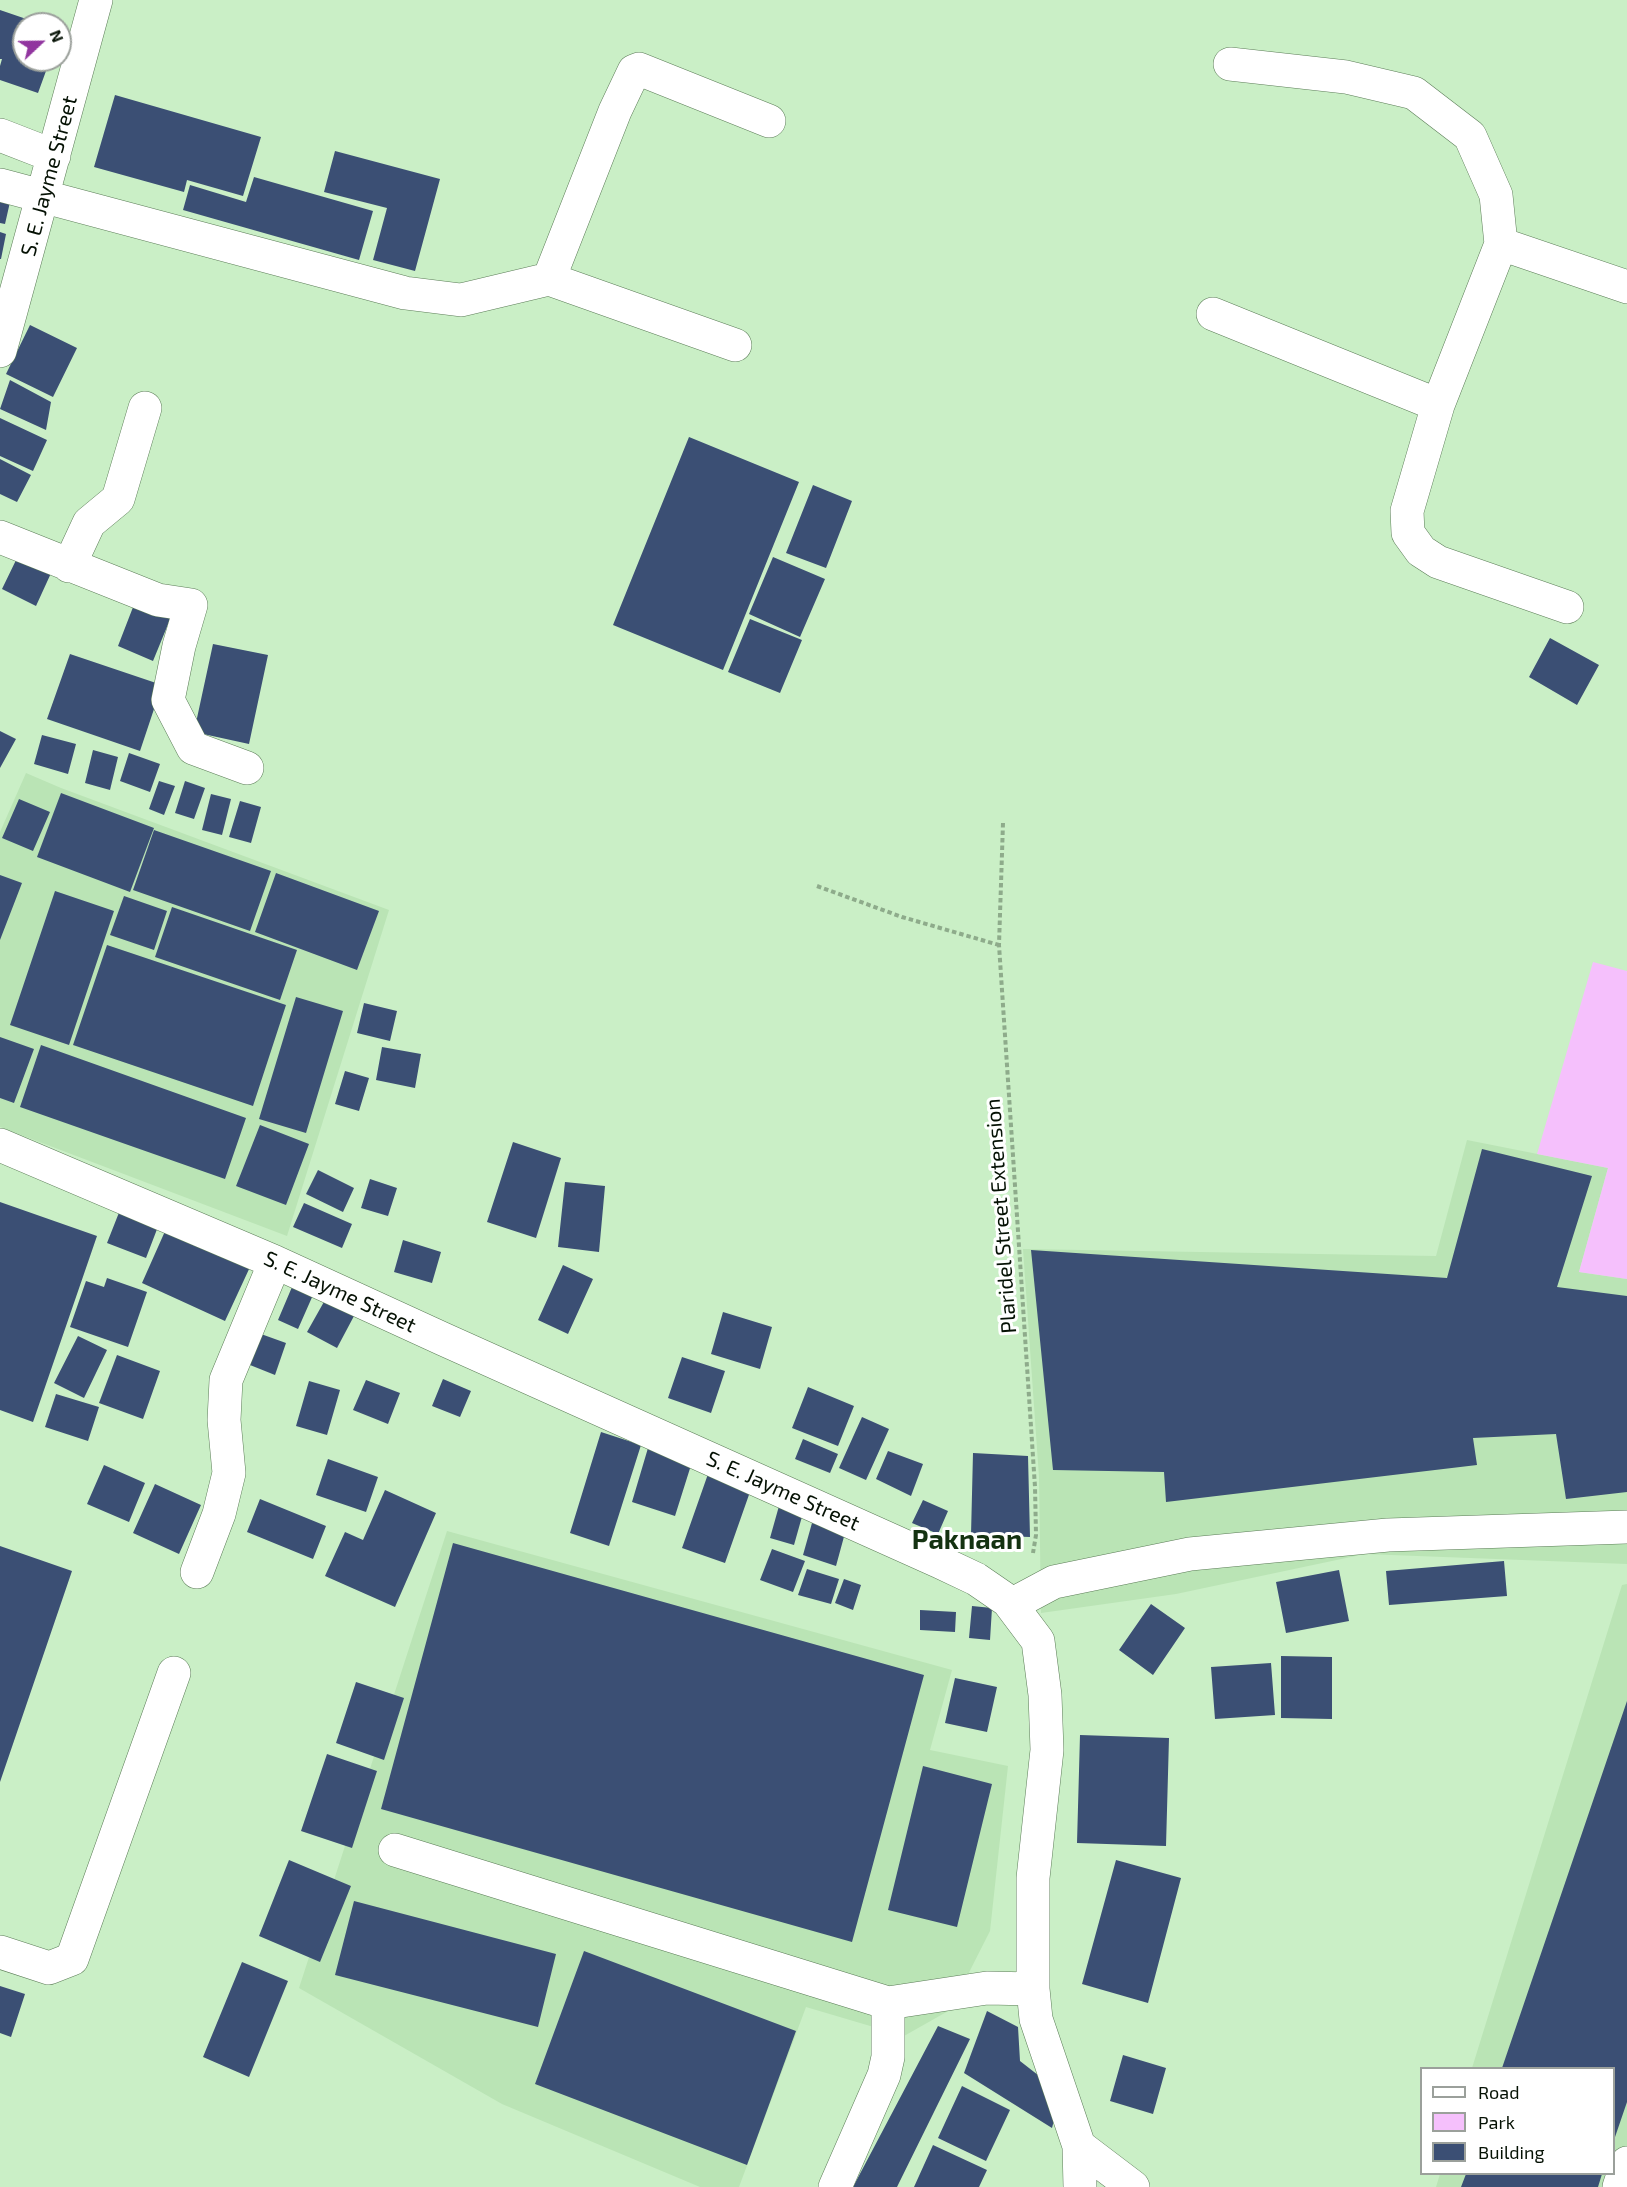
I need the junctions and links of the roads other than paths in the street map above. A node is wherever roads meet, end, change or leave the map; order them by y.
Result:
1 (96, 0) edge
2 (1230, 64) dead end
3 (769, 121) dead end
4 (0, 135) edge
5 (54, 156) junction
6 (0, 185) edge
7 (41, 197) junction
8 (1501, 244) junction
9 (549, 279) junction
10 (1627, 287) edge
11 (1213, 314) dead end
12 (735, 345) dead end
13 (0, 351) edge
14 (1438, 405) junction
15 (145, 408) dead end
16 (0, 537) edge
17 (69, 566) junction
18 (1567, 607) dead end
19 (247, 768) dead end
20 (0, 1145) edge
21 (275, 1262) junction
22 (1627, 1527) edge
23 (197, 1572) dead end
24 (1009, 1603) junction
25 (174, 1673) dead end
26 (395, 1850) dead end
27 (0, 1952) edge
28 (1033, 1989) junction
29 (888, 2003) junction
30 (1079, 2146) junction
31 (1627, 2163) edge
32 (835, 2187) edge
33 (1080, 2187) edge
34 (1133, 2187) edge
35 (1619, 2187) edge

1 - 5 street, S. E. Jayme Street
2 - 8 street
3 - 9 street
4 - 5 street
5 - 7 street, S. E. Jayme Street
6 - 7 street
7 - 9 street
7 - 13 street, S. E. Jayme Street
8 - 10 street
8 - 14 street
9 - 12 street
11 - 14 street
14 - 18 street
15 - 17 street
16 - 17 street
17 - 19 street
20 - 21 street, S. E. Jayme Street
21 - 23 street
21 - 24 street, S. E. Jayme Street
22 - 24 street
24 - 28 street, S. E. Jayme Street
25 - 27 street
26 - 29 street
28 - 29 street
28 - 30 street, S. E. Jayme Street
29 - 32 street
30 - 33 street, S. E. Jayme Street
30 - 34 street
31 - 35 street

